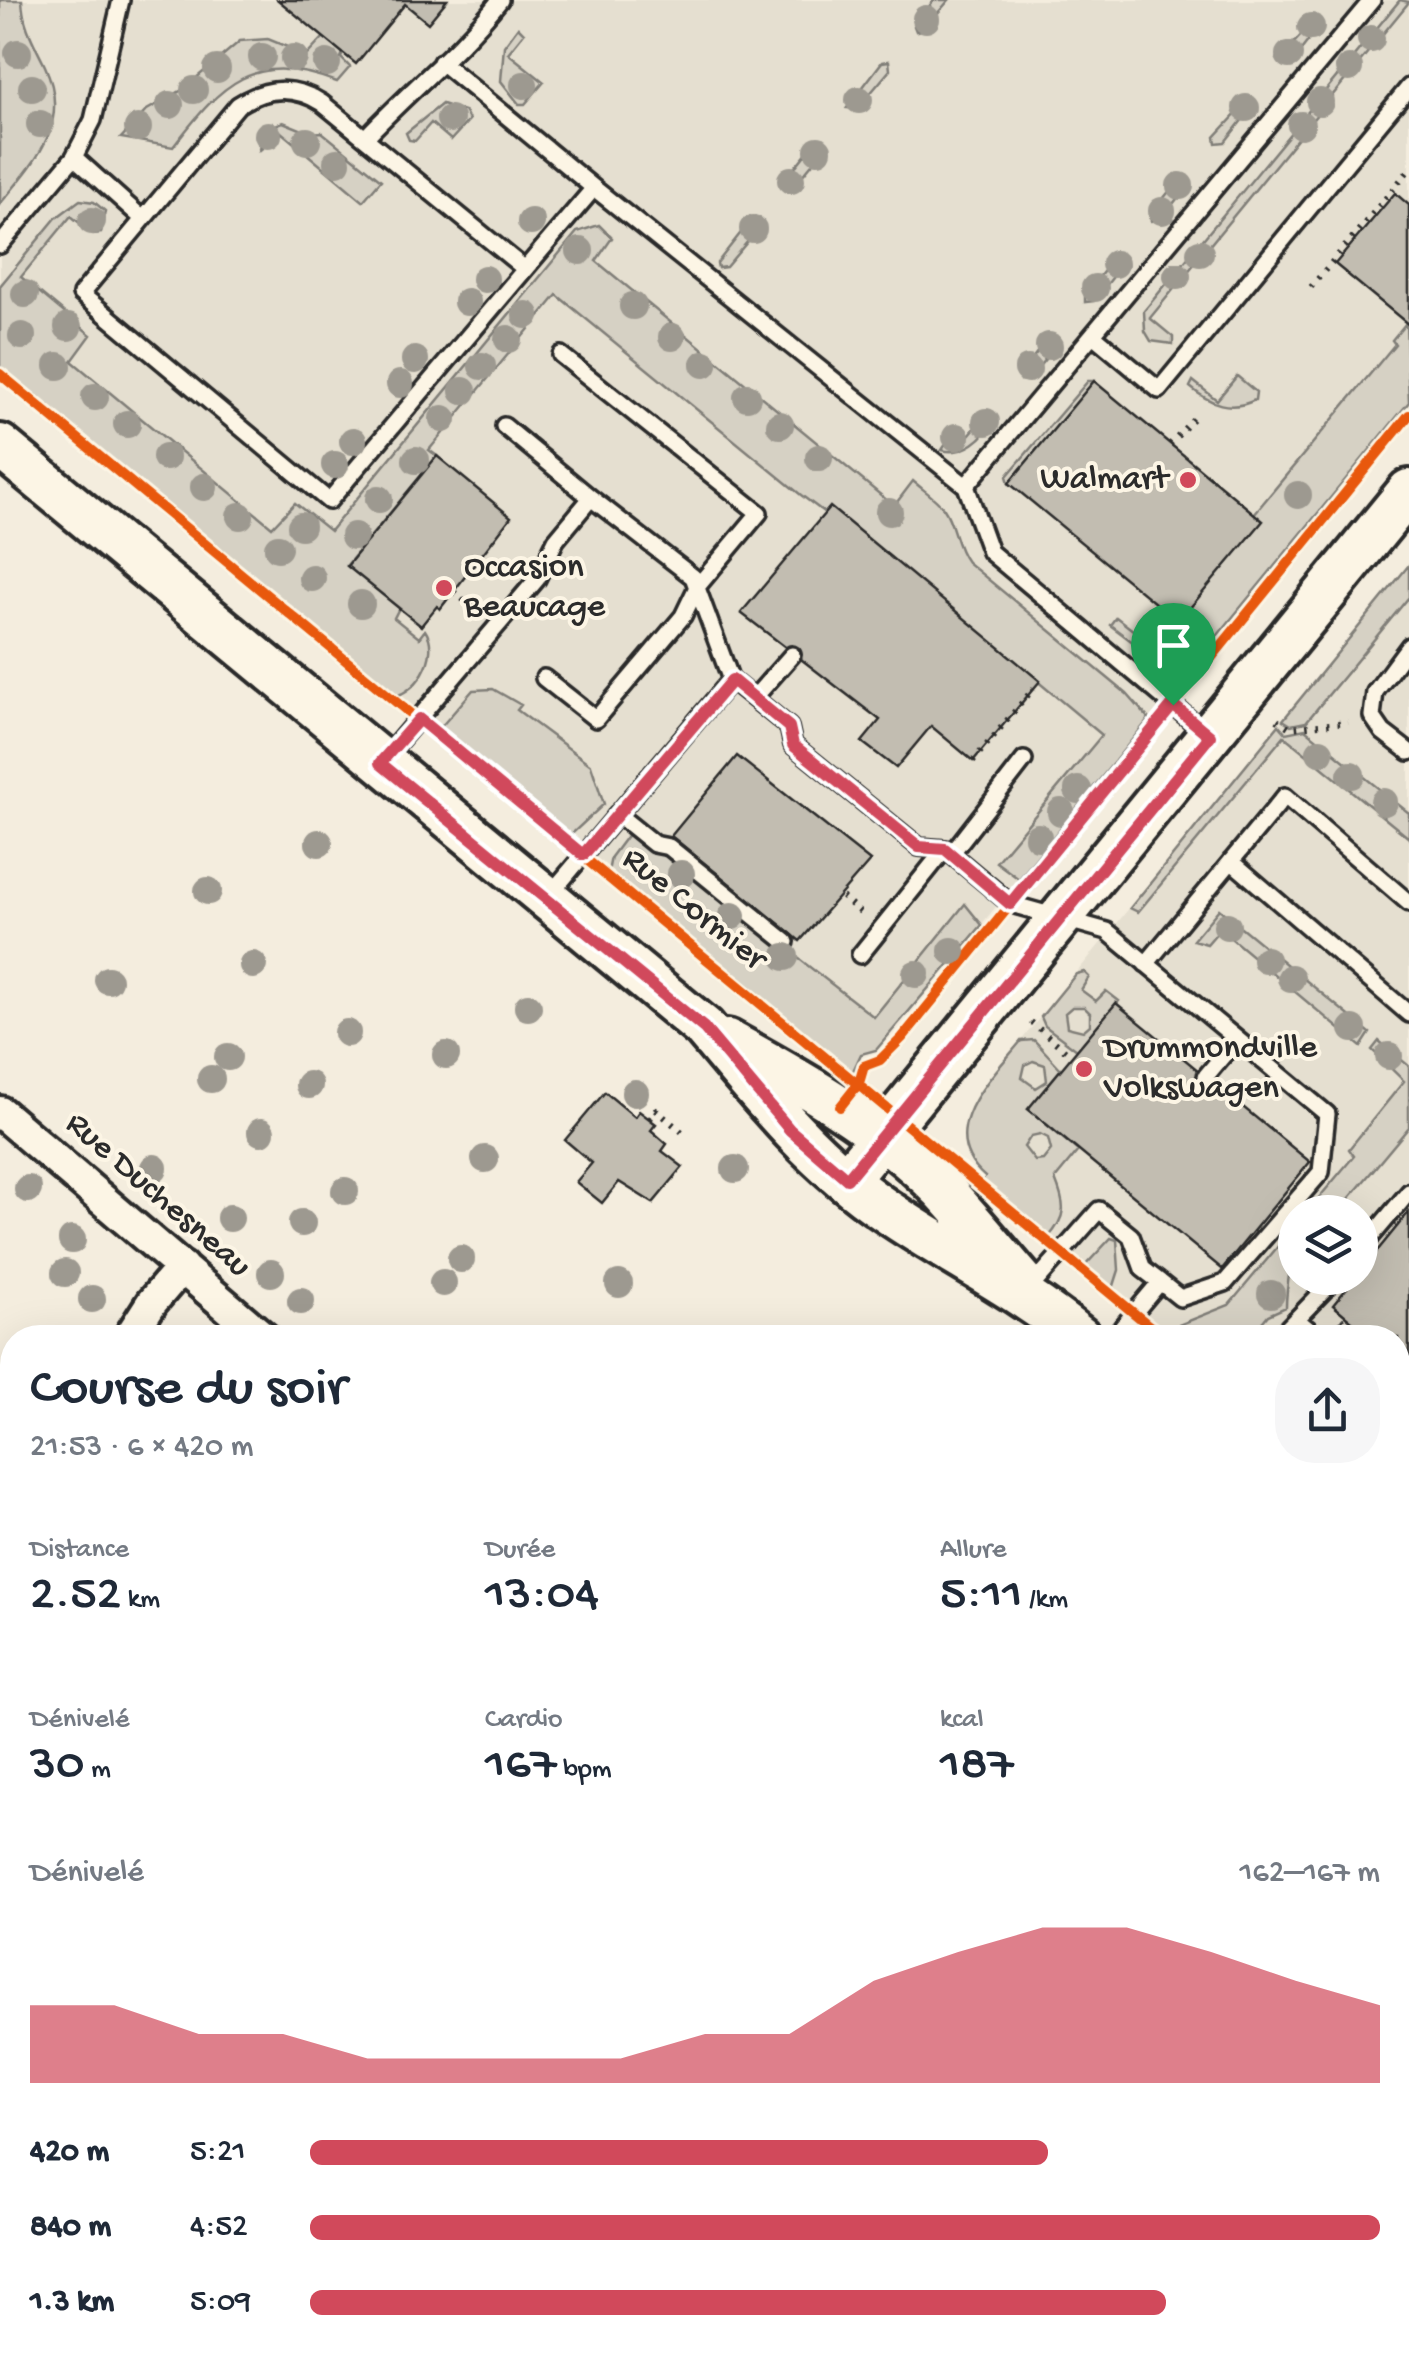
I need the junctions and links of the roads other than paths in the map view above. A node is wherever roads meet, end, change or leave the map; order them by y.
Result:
1 (121, 0) edge
2 (500, 0) edge
3 (1372, 0) edge
4 (441, 62) junction
5 (1409, 87) edge
6 (365, 138) junction
7 (74, 156) junction
8 (594, 188) junction
9 (144, 219) junction
10 (0, 246) edge
11 (526, 269) junction
12 (1093, 335) junction
13 (561, 355) dead end
14 (504, 426) dead end
15 (0, 446) edge
16 (966, 486) junction
17 (1408, 494) edge
18 (591, 498) junction
19 (696, 587) junction
20 (1409, 646) edge
21 (792, 655) dead end
22 (544, 678) dead end
23 (732, 680) junction
24 (754, 698) junction
25 (1210, 736) junction
26 (1409, 752) edge
27 (1024, 760) dead end
28 (380, 763) junction
29 (617, 814) junction
30 (948, 852) junction
31 (1231, 861) junction
32 (547, 898) junction
33 (1409, 903) edge
34 (1060, 919) junction
35 (786, 942) dead end
36 (860, 955) dead end
37 (1146, 964) junction
38 (1409, 1014) edge
39 (704, 1028) junction
40 (1236, 1039) junction
41 (1206, 1076) dead end
42 (0, 1112) edge
43 (880, 1140) junction
44 (847, 1179) junction
45 (1409, 1192) edge
46 (1378, 1229) edge
47 (182, 1267) junction
48 (1160, 1282) junction
49 (1319, 1295) edge
50 (1045, 1309) edge
51 (1296, 1319) junction
52 (138, 1325) edge
53 (249, 1325) edge
54 (1124, 1325) edge
55 (1290, 1325) edge
56 (1303, 1325) edge

1 - 7 lane
2 - 4 lane
3 - 12 lane
4 - 6 lane
4 - 8 lane
5 - 12 lane
6 - 9 lane
6 - 11 lane
7 - 9 lane
7 - 10 lane
8 - 11 lane
8 - 16 lane
9 - 11 lane
12 - 16 lane
13 - 19 lane
14 - 18 lane
15 - 28 street
16 - 25 lane
17 - 25 street
18 - 19 lane
18 - 28 lane
19 - 22 lane
19 - 23 lane
20 - 26 lane
21 - 24 lane
23 - 24 lane
23 - 29 lane
24 - 30 lane
25 - 34 street
27 - 30 lane
28 - 32 street
29 - 32 lane
29 - 35 lane
30 - 34 lane
30 - 36 lane
31 - 33 lane
31 - 37 lane
31 - 38 lane
32 - 39 street
34 - 37 lane
34 - 43 street
37 - 40 lane
39 - 43 street
39 - 44 street
40 - 41 lane
40 - 48 lane
42 - 47 street, Rue Duchesneau
43 - 44 street
43 - 50 street
44 - 50 street
45 - 46 lane
47 - 52 street
47 - 53 street, Rue Duchesneau
48 - 50 lane
48 - 54 lane
49 - 51 lane
51 - 55 lane
51 - 56 lane

